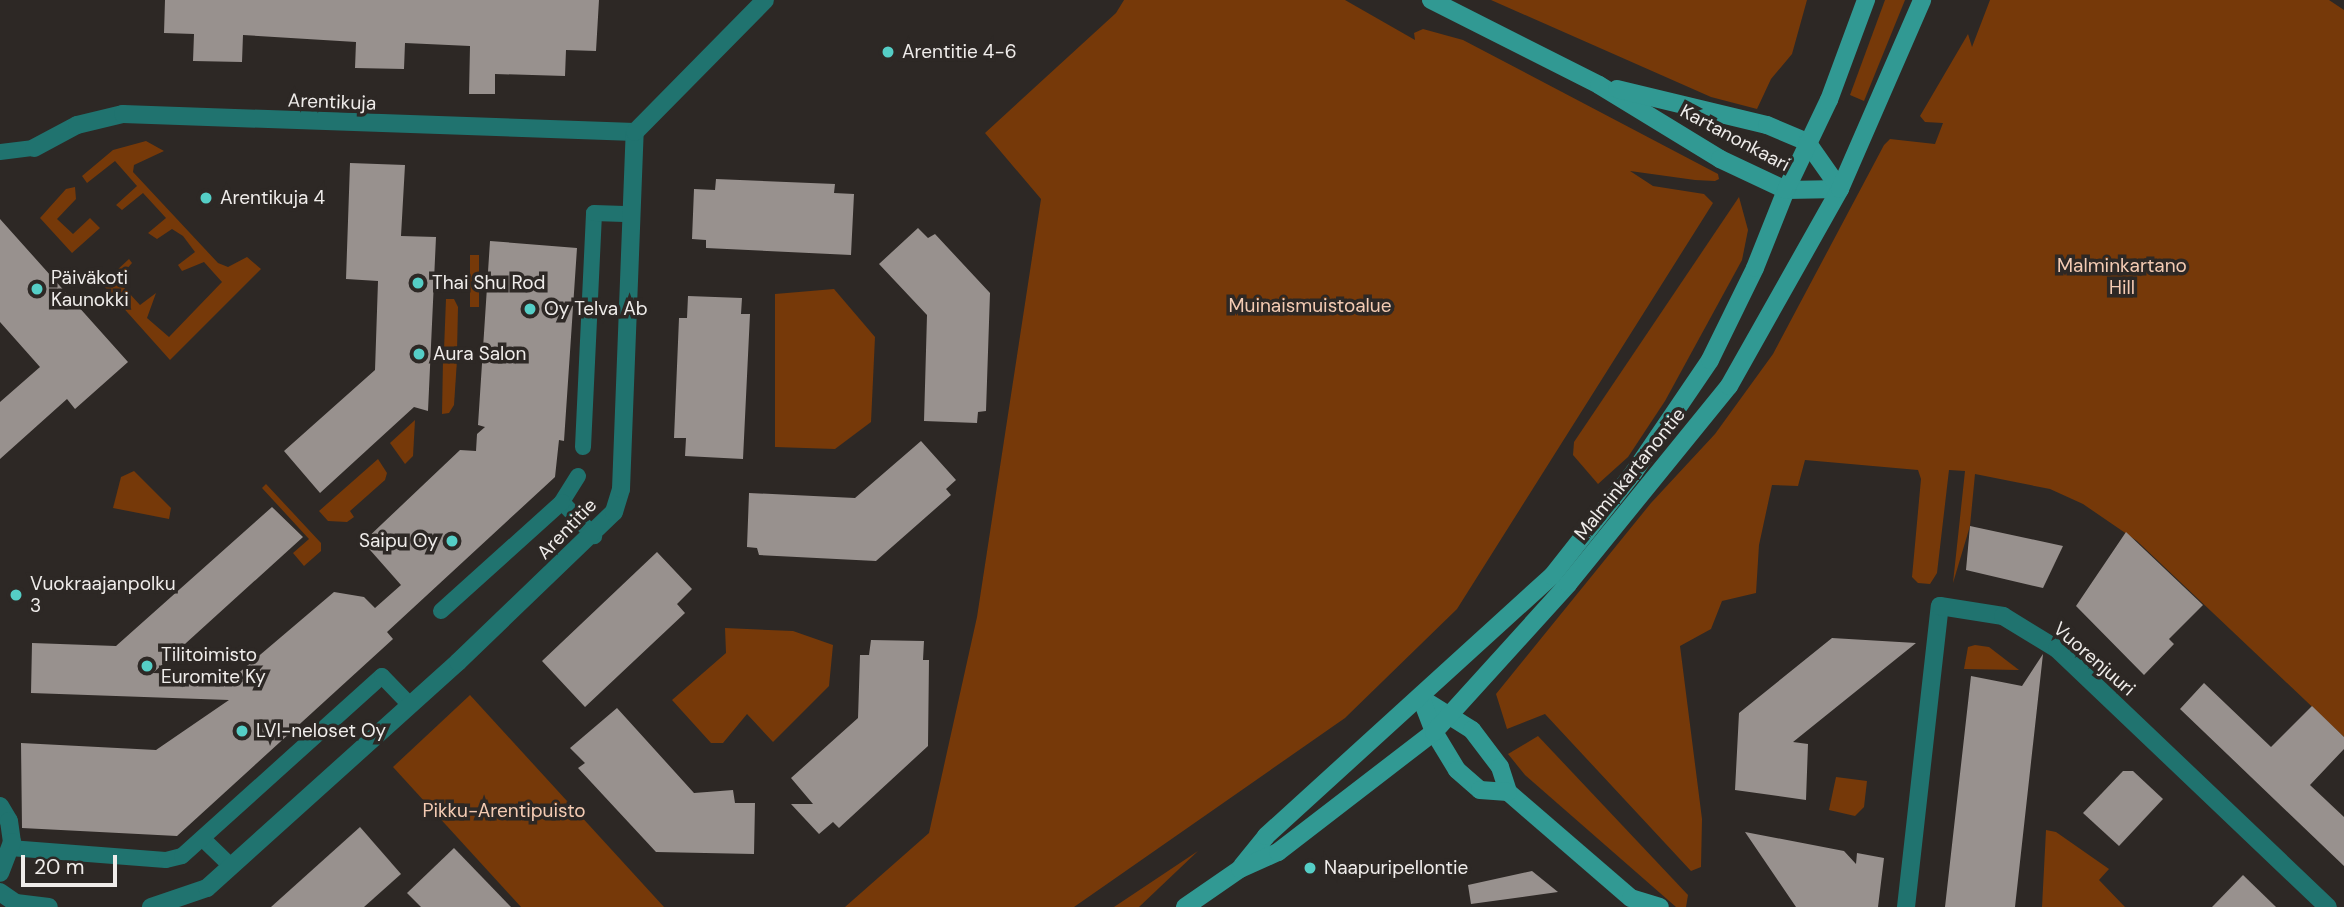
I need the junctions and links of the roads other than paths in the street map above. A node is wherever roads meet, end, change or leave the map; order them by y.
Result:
1 (765, 0) edge
2 (1431, 0) edge
3 (1866, 0) edge
4 (1922, 0) edge
5 (1599, 85) junction
6 (635, 132) junction
7 (1807, 142) junction
8 (34, 148) joint
9 (0, 152) edge
10 (1840, 189) junction
11 (1786, 190) junction
12 (632, 214) junction
13 (583, 447) dead end
14 (578, 476) dead end
15 (562, 502) junction
16 (594, 536) junction
17 (441, 611) dead end
18 (1422, 698) junction
19 (410, 705) junction
20 (1453, 714) junction
21 (1434, 732) junction
22 (1508, 792) junction
23 (0, 806) edge
24 (204, 840) junction
25 (10, 848) junction
26 (231, 866) junction
27 (1240, 869) junction
28 (0, 873) edge
29 (0, 892) edge
30 (1633, 903) edge
31 (49, 907) edge
32 (151, 907) edge
33 (1185, 907) edge
34 (1660, 907) edge
35 (1906, 907) edge
36 (2328, 907) edge

1 - 6 street
2 - 5 main road, Kartanonkaari
3 - 7 main road, Malminkartanontie
4 - 10 main road, Malminkartanontie
5 - 7 main road, Kartanonkaari
5 - 11 main road, Kartanonkaari
6 - 8 street, Arentikuja
6 - 12 street, Arentitie
7 - 10 main road, Kartanonkaari
7 - 11 main road, Malminkartanontie
8 - 9 lane
10 - 11 main road, Kartanonkaari
10 - 20 main road, Malminkartanontie
11 - 18 main road, Malminkartanontie
12 - 13 lane
12 - 16 street, Arentitie
14 - 15 lane
15 - 16 lane
15 - 17 lane
16 - 19 street, Arentitie
18 - 20 main road
18 - 21 main road
18 - 27 main road, Malminkartanontie
19 - 24 lane
19 - 26 street, Arentitie
20 - 21 main road, Malminkartanontie
20 - 22 main road
21 - 22 main road
21 - 27 main road, Malminkartanontie
22 - 30 main road
23 - 25 street
24 - 25 lane
24 - 26 lane
25 - 28 street
26 - 32 street, Arentitie
27 - 33 main road, Malminkartanontie
29 - 31 street
30 - 34 main road
35 - 36 street, Vuorenjuuri

